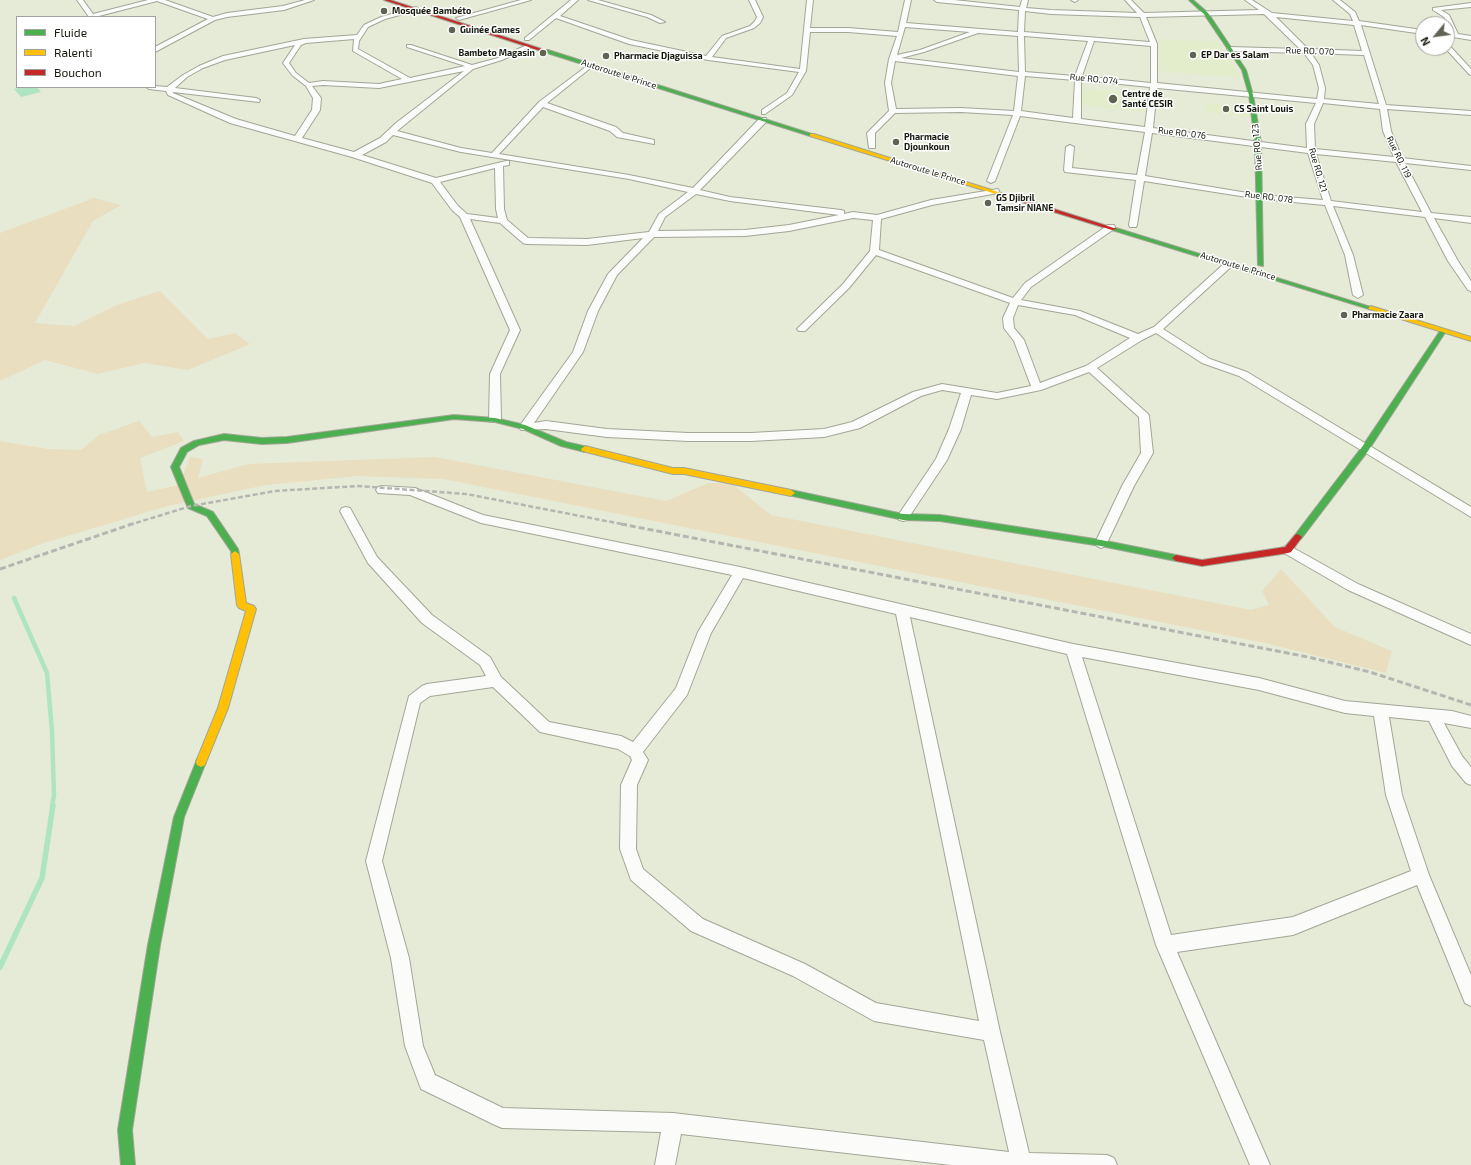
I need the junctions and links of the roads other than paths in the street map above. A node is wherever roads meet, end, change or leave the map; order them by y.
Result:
1 (80, 0) edge
2 (155, 0) edge
3 (159, 0) edge
4 (311, 0) edge
5 (386, 0) edge
6 (401, 0) edge
7 (528, 0) edge
8 (575, 0) edge
9 (590, 0) edge
10 (752, 0) edge
11 (810, 0) edge
12 (908, 0) edge
13 (938, 0) edge
14 (1025, 0) edge
15 (1128, 0) edge
16 (1191, 0) edge
17 (1248, 0) edge
18 (1336, 0) edge
19 (498, 1) dead end
20 (512, 4) junction
21 (1471, 5) edge
22 (416, 9) junction
23 (1022, 10) junction
24 (1206, 13) junction
25 (1268, 14) junction
26 (92, 16) edge
27 (555, 16) junction
28 (1142, 16) junction
29 (459, 18) junction
30 (213, 19) junction
31 (662, 22) dead end
32 (1357, 23) junction
33 (903, 25) junction
34 (808, 30) junction
35 (979, 31) junction
36 (1415, 31) edge
37 (901, 34) junction
38 (1021, 34) junction
39 (1456, 36) joint
40 (358, 37) junction
41 (1471, 38) edge
42 (1091, 40) junction
43 (304, 41) junction
44 (528, 42) junction
45 (1154, 44) junction
46 (409, 46) dead end
47 (156, 49) edge
48 (1230, 49) junction
49 (1306, 51) junction
50 (1366, 53) junction
51 (1455, 55) edge
52 (708, 58) junction
53 (892, 59) junction
54 (591, 65) junction
55 (472, 67) junction
56 (803, 71) junction
57 (1471, 73) edge
58 (1022, 74) junction
59 (1078, 78) junction
60 (409, 80) junction
61 (308, 85) junction
62 (1154, 85) junction
63 (156, 88) edge
64 (169, 89) junction
65 (1251, 95) junction
66 (256, 100) dead end
67 (1320, 101) junction
68 (542, 104) junction
69 (1383, 107) junction
70 (893, 111) junction
71 (1017, 113) junction
72 (1471, 113) edge
73 (764, 116) junction
74 (1077, 120) junction
75 (1149, 129) junction
76 (392, 132) junction
77 (297, 139) junction
78 (651, 142) dead end
79 (1258, 143) junction
80 (872, 146) junction
81 (1070, 147) dead end
82 (1311, 151) junction
83 (355, 155) junction
84 (493, 156) junction
85 (521, 160) junction
86 (1399, 160) junction
87 (499, 165) junction
88 (1471, 168) edge
89 (1141, 178) junction
90 (435, 181) junction
91 (990, 181) junction
92 (995, 191) junction
93 (694, 192) junction
94 (1260, 197) junction
95 (1328, 203) junction
96 (853, 214) junction
97 (1428, 214) junction
98 (464, 216) junction
99 (877, 218) junction
100 (1471, 220) edge
101 (503, 221) junction
102 (1133, 225) junction
103 (1111, 227) junction
104 (652, 234) junction
105 (874, 251) junction
106 (1229, 264) junction
107 (1262, 265) junction
108 (1471, 288) edge
109 (1358, 295) junction
110 (1015, 302) junction
111 (802, 329) dead end
112 (1157, 329) junction
113 (1471, 329) edge
114 (1443, 331) junction
115 (1138, 338) junction
116 (1471, 339) edge
117 (1090, 368) junction
118 (1037, 388) junction
119 (967, 391) junction
120 (496, 420) junction
121 (525, 427) junction
122 (1365, 449) junction
123 (382, 490) dead end
124 (346, 511) dead end
125 (1471, 513) edge
126 (903, 517) junction
127 (1101, 543) junction
128 (1288, 550) junction
129 (740, 572) junction
130 (902, 610) junction
131 (1471, 640) edge
132 (1073, 650) junction
133 (496, 681) junction
134 (1382, 711) junction
135 (1433, 715) junction
136 (1471, 722) edge
137 (635, 751) junction
138 (1471, 778) edge
139 (1421, 875) junction
140 (1165, 945) junction
141 (1471, 997) edge
142 (991, 1032) junction
143 (673, 1123) junction
144 (1021, 1164) edge
145 (128, 1165) edge
146 (665, 1165) edge
147 (1107, 1165) edge
148 (1260, 1165) edge

1 - 26 street
2 - 26 street
3 - 30 street
4 - 30 street
5 - 22 main road, Autoroute le Prince
6 - 29 main road, Autoroute le Prince
7 - 20 street
8 - 27 street
9 - 31 street
10 - 52 street
11 - 34 street
12 - 33 street
13 - 23 street
14 - 23 street
15 - 28 street
16 - 24 main road, Rue RO. 123
17 - 25 street, Rue RO. 121
18 - 32 street, Rue RO. 119
19 - 20 street
20 - 29 street
21 - 39 street
22 - 40 street
22 - 44 main road, Autoroute le Prince
23 - 28 street
23 - 38 street
24 - 25 street
24 - 28 street
24 - 48 main road, Rue RO. 123
25 - 32 street
25 - 49 street, Rue RO. 121
27 - 44 street
27 - 52 street
28 - 45 street
29 - 44 main road, Autoroute le Prince
30 - 47 street
32 - 36 street
32 - 50 street, Rue RO. 119
33 - 35 street
33 - 37 street
34 - 37 street
34 - 56 street
35 - 38 street
35 - 53 street
37 - 53 street
38 - 42 street
38 - 58 street
39 - 41 street
40 - 43 street
40 - 60 street
42 - 45 street
42 - 59 street
43 - 61 street
43 - 64 street
44 - 54 main road, Autoroute le Prince
44 - 55 street
44 - 73 main road, Autoroute le Prince
45 - 62 street
46 - 55 street
48 - 49 street, Rue RO. 070
48 - 65 main road, Rue RO. 123
49 - 50 street, Rue RO. 070
49 - 67 street, Rue RO. 121
50 - 69 street, Rue RO. 119
51 - 57 street
52 - 56 street
53 - 58 street, Rue RO. 074
53 - 70 street
54 - 68 street
54 - 73 main road, Autoroute le Prince
55 - 60 street
55 - 76 street
56 - 73 street
58 - 59 street, Rue RO. 074
58 - 71 street
59 - 62 street, Rue RO. 074
59 - 74 street
60 - 61 street
61 - 77 street
62 - 65 street, Rue RO. 074
62 - 75 street
63 - 64 street
64 - 66 street
64 - 77 street
65 - 67 street, Rue RO. 074
65 - 79 main road, Rue RO. 123
67 - 69 street, Rue RO. 074
67 - 82 street, Rue RO. 121
68 - 78 street
68 - 84 street
69 - 72 street, Rue RO. 074
69 - 86 street, Rue RO. 119
70 - 71 street, Rue RO. 076
70 - 80 street
71 - 74 street, Rue RO. 076
71 - 91 street
73 - 80 main road, Autoroute le Prince
73 - 92 main road, Autoroute le Prince
73 - 93 street
74 - 75 street, Rue RO. 076
75 - 79 street, Rue RO. 076
75 - 89 street
76 - 83 street
76 - 84 street
77 - 83 street
79 - 82 street, Rue RO. 076
79 - 94 main road, Rue RO. 123
80 - 91 main road, Autoroute le Prince
81 - 89 street, Rue RO. 078
82 - 86 street, Rue RO. 076
82 - 95 street, Rue RO. 121
83 - 90 street
84 - 85 street
85 - 87 street
85 - 93 street
86 - 88 street, Rue RO. 076
86 - 97 street, Rue RO. 119
87 - 90 street
87 - 101 street
89 - 94 street, Rue RO. 078
89 - 102 street
90 - 98 street
91 - 102 main road, Autoroute le Prince
92 - 99 street
92 - 103 main road, Autoroute le Prince
93 - 96 street
93 - 104 street
94 - 95 street, Rue RO. 078
94 - 107 main road, Rue RO. 123
95 - 97 street, Rue RO. 078
95 - 109 street, Rue RO. 121
96 - 99 street
96 - 104 street
97 - 100 street, Rue RO. 078
97 - 108 street, Rue RO. 119
98 - 101 street
98 - 120 street
99 - 105 street
101 - 104 street
102 - 107 main road, Autoroute le Prince
103 - 106 main road, Autoroute le Prince
103 - 110 street
104 - 121 street
105 - 110 street
105 - 111 street
106 - 112 street
106 - 114 main road, Autoroute le Prince
107 - 109 main road, Autoroute le Prince
109 - 113 main road, Autoroute le Prince
110 - 115 street
110 - 118 street
112 - 115 street
112 - 122 street
114 - 116 main road, Autoroute le Prince
114 - 122 main road
115 - 117 street
117 - 118 street
117 - 127 street
118 - 119 street
119 - 121 street
119 - 126 street
120 - 121 main road
120 - 145 main road
121 - 126 main road
122 - 125 street
122 - 128 main road
123 - 129 street
124 - 133 street
126 - 127 main road
127 - 128 main road
128 - 131 street
129 - 130 street
129 - 137 street
130 - 132 street
130 - 142 street
132 - 134 street
132 - 140 street
133 - 137 street
133 - 143 street
134 - 135 street
134 - 139 street
135 - 136 street
135 - 138 street
137 - 142 street
139 - 140 street
139 - 141 street
140 - 148 street
142 - 144 street
143 - 144 street
143 - 146 street
144 - 147 street

